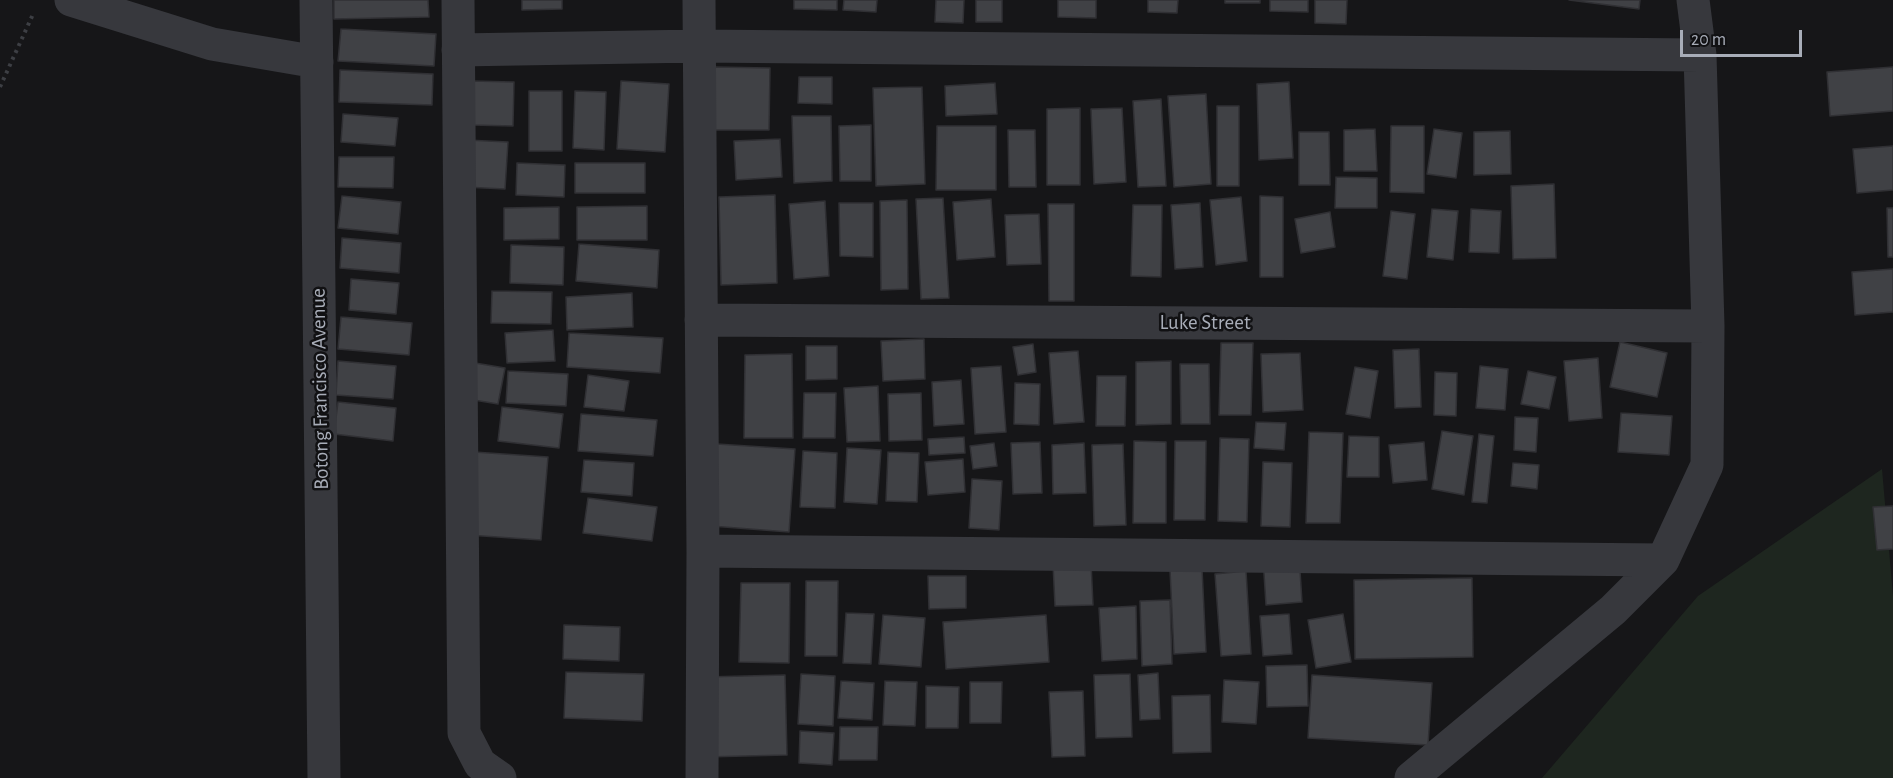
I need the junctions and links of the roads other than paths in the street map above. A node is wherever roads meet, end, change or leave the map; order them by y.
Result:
1 (71, 0) edge
2 (316, 0) edge
3 (458, 0) edge
4 (699, 0) edge
5 (1693, 0) edge
6 (698, 46) junction
7 (458, 50) junction
8 (1700, 56) junction
9 (317, 62) junction
10 (701, 320) junction
11 (1708, 326) junction
12 (703, 550) junction
13 (1663, 560) junction
14 (324, 778) edge
15 (500, 778) edge
16 (702, 778) edge
17 (1411, 778) edge

1 - 9 street
2 - 9 street, Botong Francisco Avenue
3 - 7 street
4 - 6 street
5 - 8 street
6 - 7 street
6 - 8 street
6 - 10 street
7 - 15 street
8 - 11 street
9 - 14 street, Botong Francisco Avenue
10 - 11 street, Luke Street
10 - 12 street
11 - 13 street
12 - 13 street
12 - 16 street
13 - 17 street

